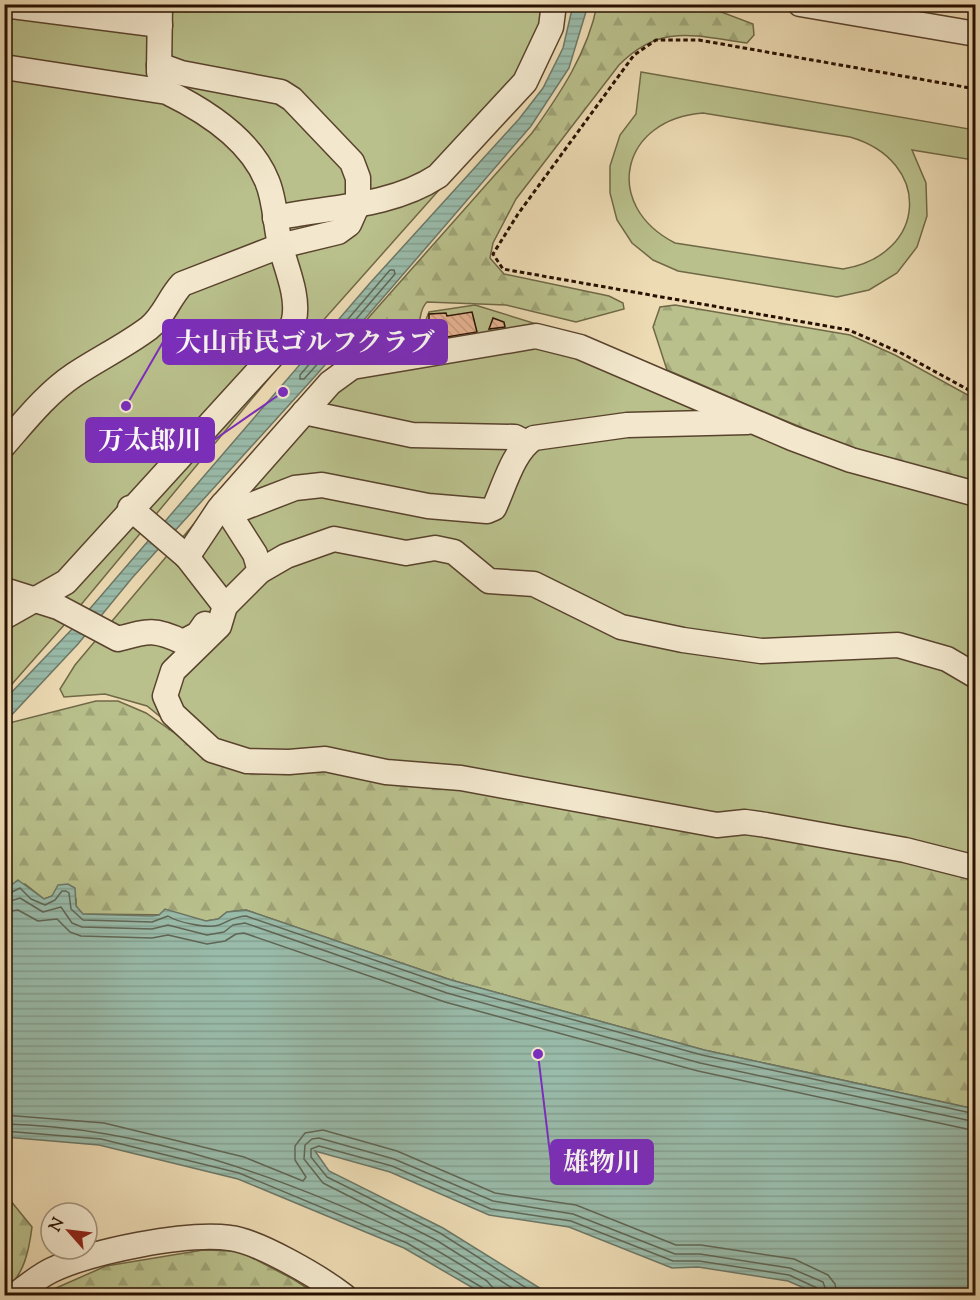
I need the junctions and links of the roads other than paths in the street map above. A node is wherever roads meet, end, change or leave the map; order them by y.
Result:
1 (554, 4) edge
2 (800, 4) edge
3 (17, 5) edge
4 (160, 15) edge
5 (975, 34) edge
6 (159, 65) junction
7 (4, 67) edge
8 (167, 92) junction
9 (358, 204) junction
10 (275, 218) junction
11 (280, 246) junction
12 (304, 412) junction
13 (753, 422) junction
14 (527, 443) junction
15 (4, 445) edge
16 (975, 494) edge
17 (227, 508) junction
18 (131, 509) junction
19 (187, 557) junction
20 (260, 571) junction
21 (4, 590) edge
22 (48, 603) junction
23 (223, 603) junction
24 (4, 617) edge
25 (975, 676) edge
26 (975, 868) edge
27 (14, 1296) edge
28 (344, 1296) edge

1 - 9 street
2 - 5 street
3 - 4 street
4 - 6 street
6 - 8 street
6 - 9 street
7 - 8 street
8 - 10 street
9 - 10 street
9 - 11 street
10 - 11 street
11 - 15 street
11 - 18 street
12 - 13 street
12 - 14 street
12 - 17 street
13 - 14 street
13 - 16 street
14 - 17 street
17 - 19 street
17 - 20 street
18 - 19 street
18 - 22 street
19 - 23 street
20 - 23 street
20 - 25 street
21 - 22 street
22 - 23 street
22 - 24 street
23 - 26 street
27 - 28 street

